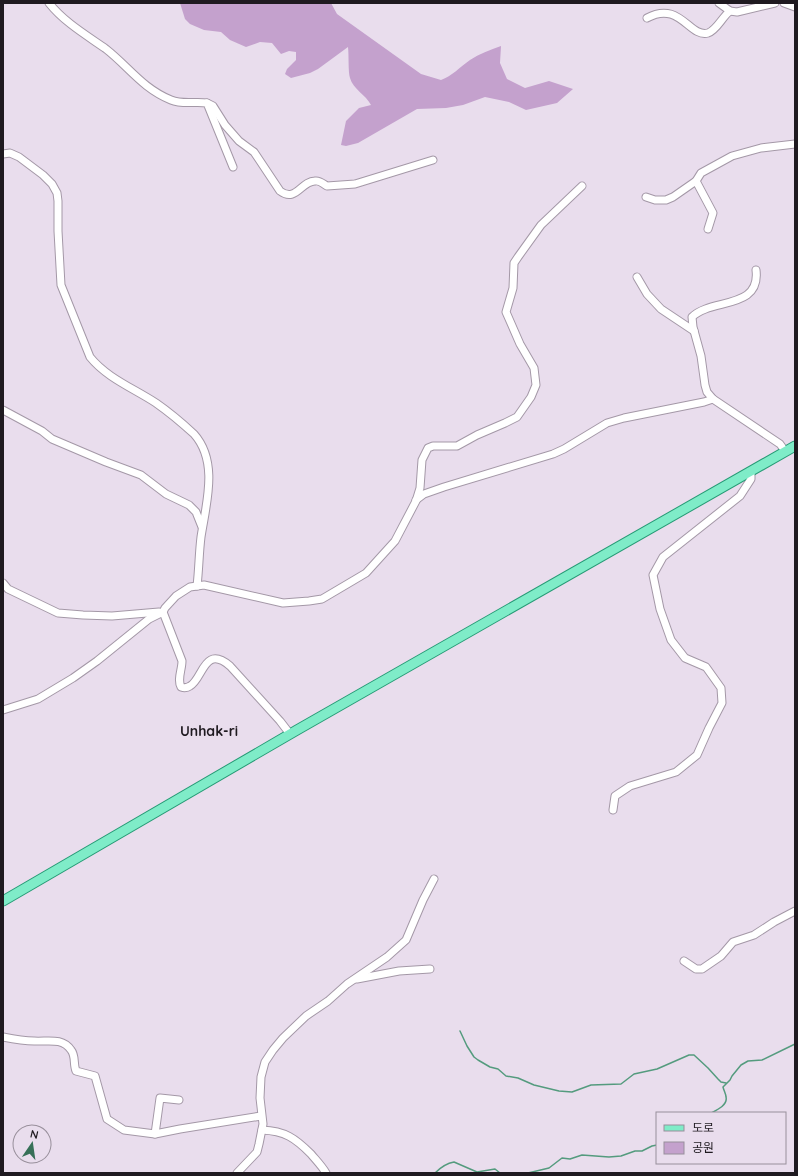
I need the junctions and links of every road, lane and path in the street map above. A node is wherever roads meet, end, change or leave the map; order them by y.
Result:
1 (49, 3) edge
2 (719, 3) edge
3 (775, 3) edge
4 (784, 3) edge
5 (795, 7) edge
6 (730, 11) junction
7 (647, 18) dead end
8 (208, 103) junction
9 (795, 144) edge
10 (3, 154) edge
11 (433, 160) dead end
12 (233, 167) dead end
13 (696, 181) junction
14 (582, 186) dead end
15 (646, 197) dead end
16 (708, 229) dead end
17 (756, 270) dead end
18 (637, 277) dead end
19 (694, 332) junction
20 (712, 399) junction
21 (3, 410) edge
22 (795, 446) edge
23 (785, 451) junction
24 (750, 471) junction
25 (416, 500) junction
26 (203, 528) junction
27 (3, 583) edge
28 (197, 586) junction
29 (163, 612) junction
30 (3, 710) edge
31 (290, 734) junction
32 (613, 810) dead end
33 (434, 879) dead end
34 (3, 901) edge
35 (795, 911) edge
36 (684, 961) dead end
37 (430, 969) dead end
38 (355, 979) junction
39 (3, 1037) edge
40 (179, 1100) dead end
41 (261, 1116) junction
42 (262, 1130) junction
43 (156, 1134) junction
44 (237, 1173) edge
45 (326, 1173) edge

1 - 8 street
2 - 6 street
3 - 6 street
4 - 5 street
6 - 7 street
8 - 11 street
8 - 12 street
9 - 13 street
10 - 26 street
13 - 15 street
13 - 16 street
14 - 25 street
17 - 19 street
18 - 19 street
19 - 20 street
20 - 23 street
20 - 25 street
21 - 26 street
22 - 23 main road
23 - 24 main road
24 - 31 main road
24 - 32 street
25 - 28 street
26 - 28 street
27 - 29 street
28 - 29 street
29 - 30 street
29 - 31 street
31 - 34 main road
33 - 38 street
35 - 36 street
37 - 38 street
38 - 41 street
39 - 43 street
40 - 43 street
41 - 42 street
41 - 43 street
42 - 44 street
42 - 45 street

